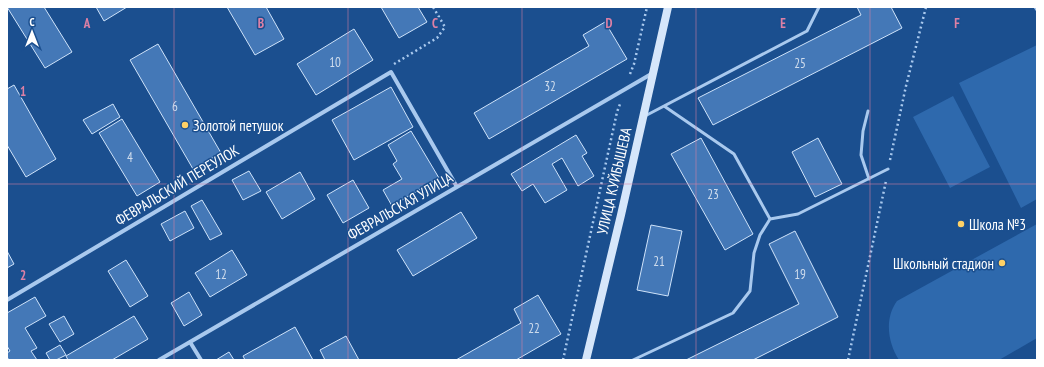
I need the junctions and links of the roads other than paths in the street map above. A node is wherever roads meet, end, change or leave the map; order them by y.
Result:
1 (668, 7) edge
2 (819, 7) edge
3 (1035, 7) edge
4 (1037, 10) edge
5 (653, 73) junction
6 (664, 106) junction
7 (868, 111) dead end
8 (643, 117) junction
9 (888, 169) road end
10 (869, 179) junction
11 (456, 187) junction
12 (770, 219) junction
13 (7, 300) edge
14 (190, 342) junction
15 (158, 360) edge
16 (201, 360) edge
17 (586, 360) edge
18 (633, 360) edge

1 - 5 main road, УЛИЦА КУЙБЫШЕВА
2 - 6 lane
3 - 4 lane
5 - 8 main road, УЛИЦА КУЙБЫШЕВА
5 - 11 street, ФЕВРАЛЬСКАЯ УЛИЦА
6 - 8 lane
6 - 12 lane
7 - 10 lane
8 - 17 main road, УЛИЦА КУЙБЫШЕВА
9 - 10 lane
10 - 12 lane
11 - 13 street, ФЕВРАЛЬСКИЙ ПЕРЕУЛОК
11 - 14 street, ФЕВРАЛЬСКАЯ УЛИЦА
12 - 18 lane
14 - 15 street, ФЕВРАЛЬСКАЯ УЛИЦА
14 - 16 street

